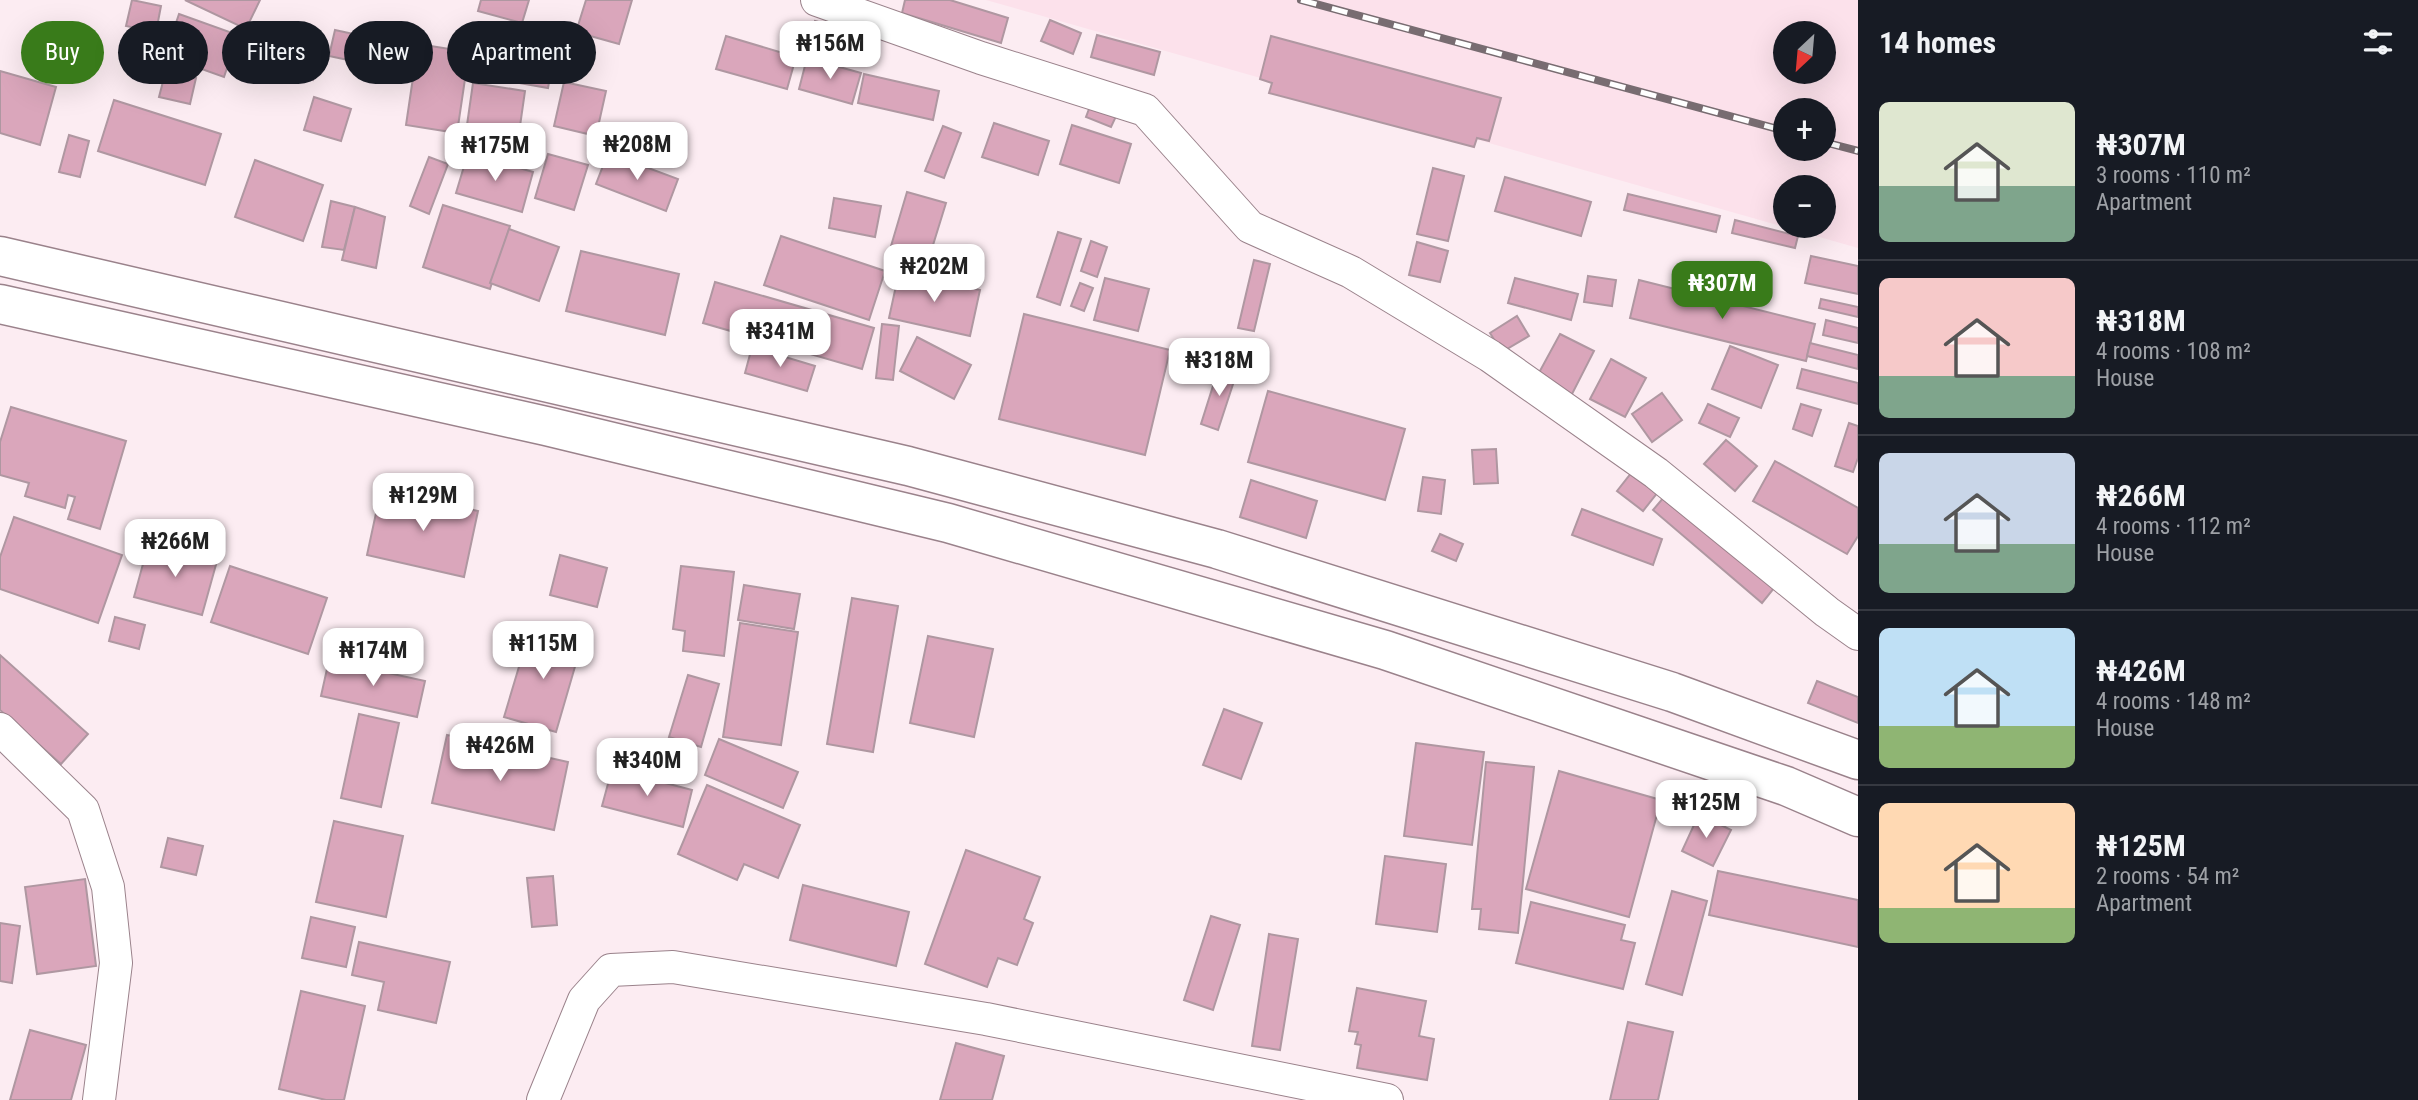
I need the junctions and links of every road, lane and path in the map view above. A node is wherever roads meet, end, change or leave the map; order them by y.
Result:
1 (817, 0) edge
2 (0, 256) edge
3 (0, 304) edge
4 (1176, 538) junction
5 (1165, 584) junction
6 (1858, 634) edge
7 (0, 729) edge
8 (1858, 760) edge
9 (1858, 817) edge
10 (99, 1100) edge
11 (543, 1100) edge
12 (1387, 1100) edge

1 - 6 street
2 - 4 street
3 - 5 street
4 - 5 street
4 - 8 street
5 - 9 street
7 - 10 street
11 - 12 street

